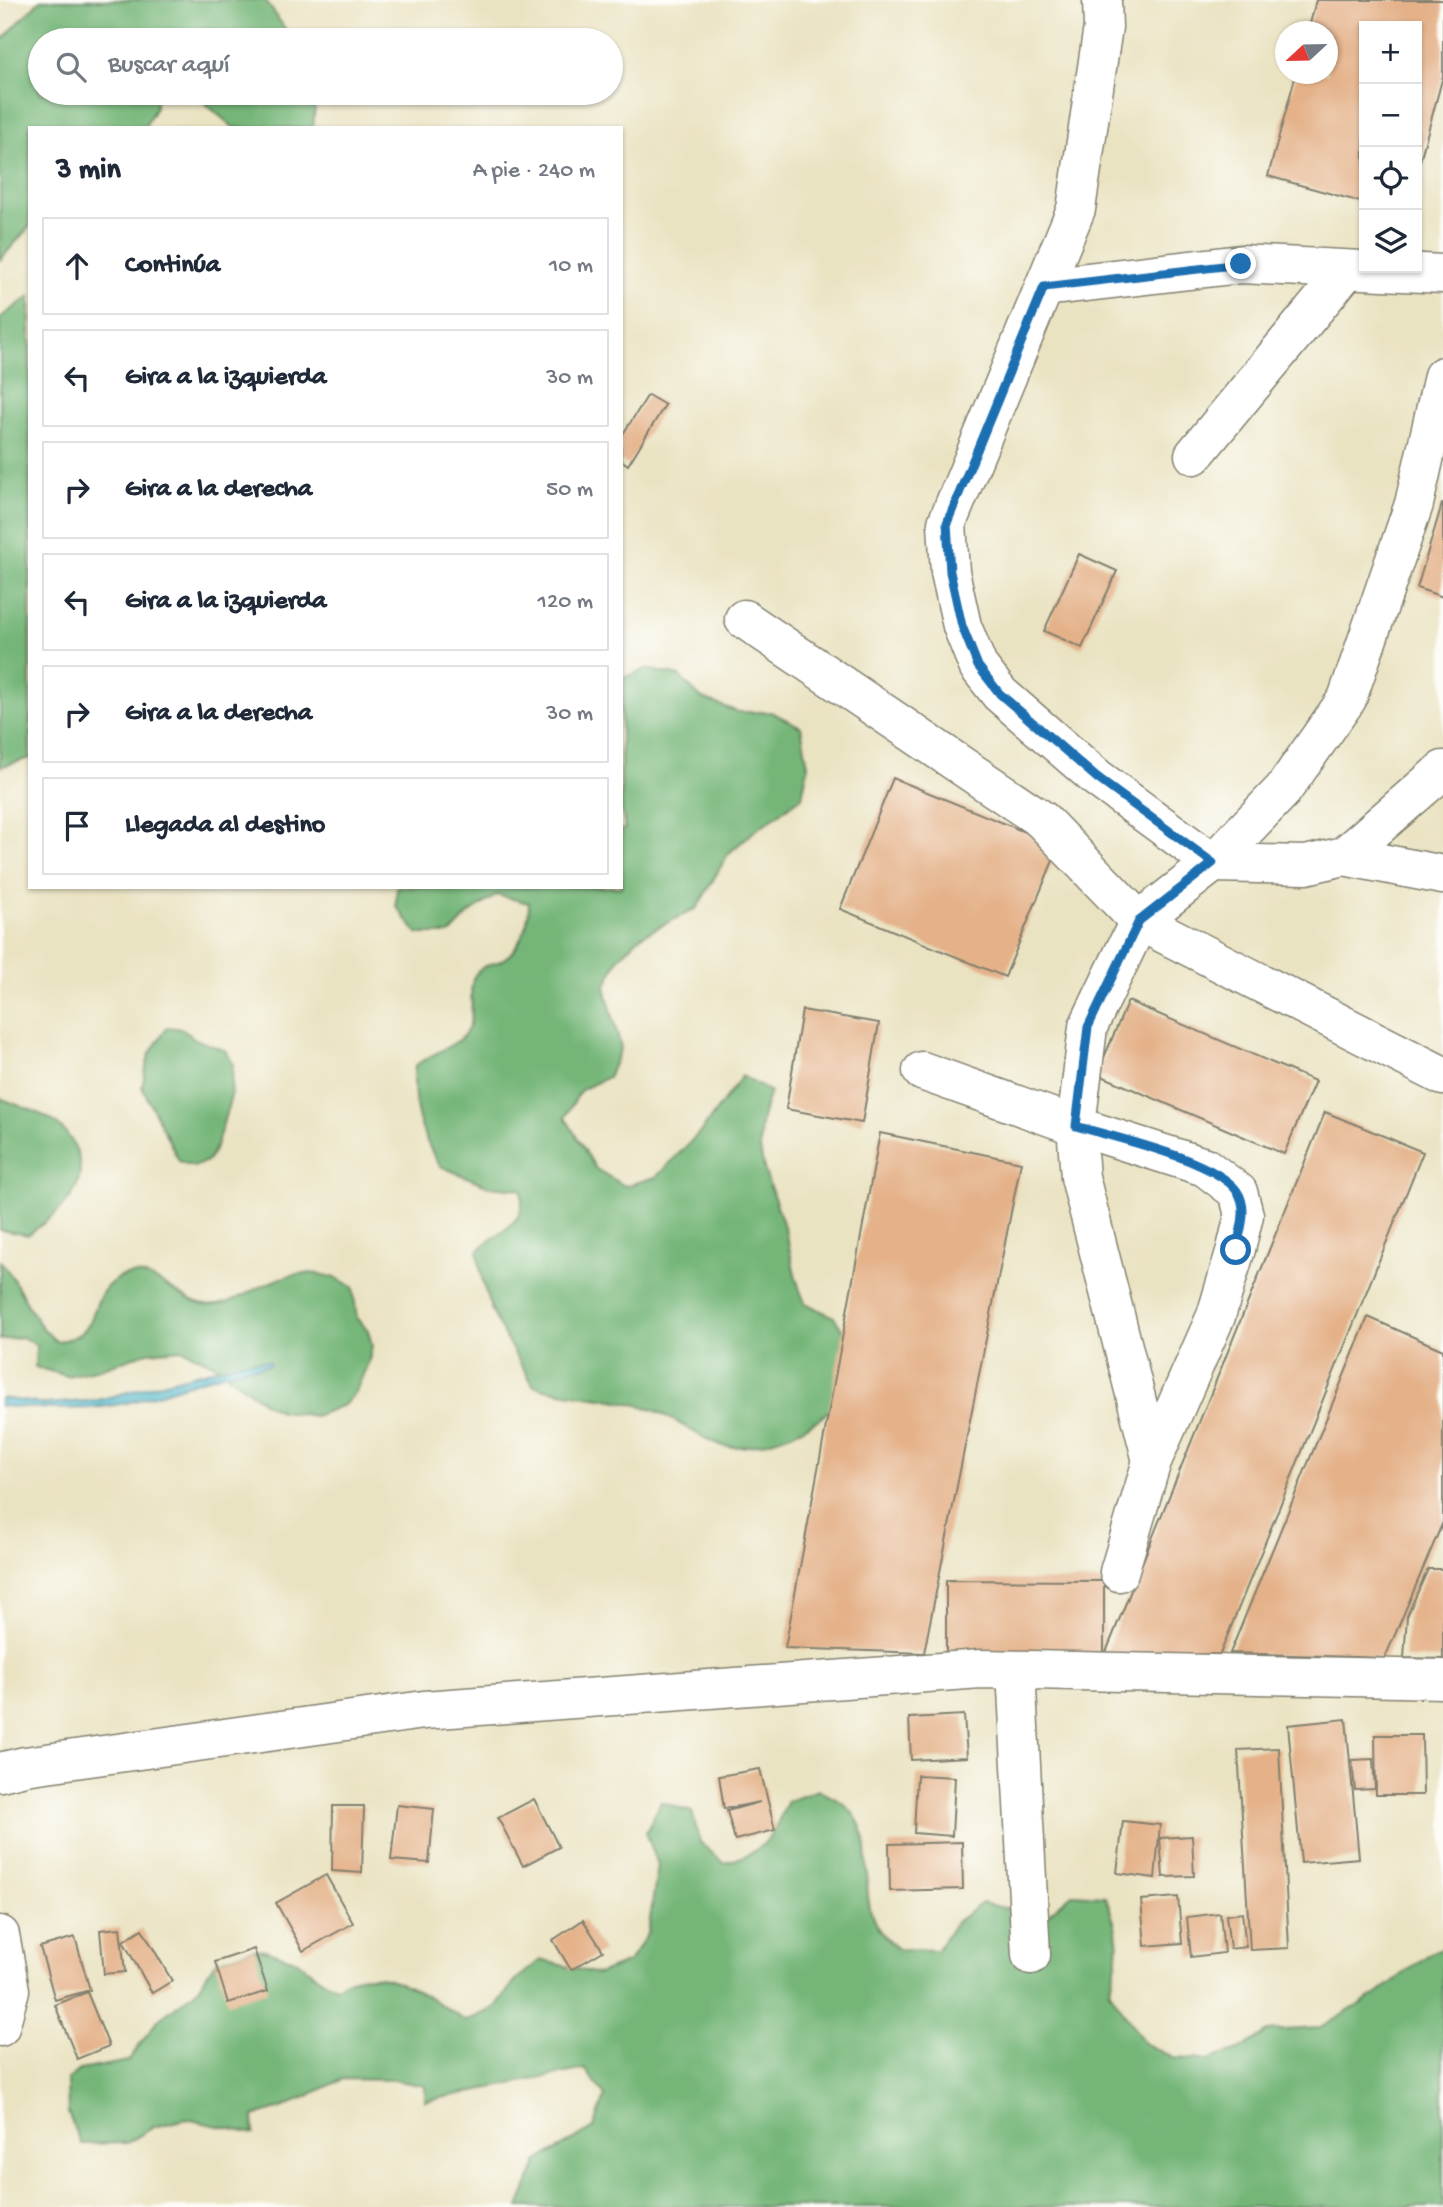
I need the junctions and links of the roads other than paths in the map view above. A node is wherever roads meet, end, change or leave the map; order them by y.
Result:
1 (1102, 0) edge
2 (1347, 270) junction
3 (1443, 274) edge
4 (1044, 287) junction
5 (1443, 376) edge
6 (1194, 455) dead end
7 (744, 619) dead end
8 (1443, 770) edge
9 (1344, 856) junction
10 (1213, 863) junction
11 (1443, 874) edge
12 (1139, 921) junction
13 (922, 1071) dead end
14 (1443, 1076) edge
15 (1076, 1126) junction
16 (1152, 1461) junction
17 (1119, 1572) dead end
18 (1016, 1670) junction
19 (1443, 1679) edge
20 (0, 1772) edge
21 (0, 1935) edge
22 (1031, 1955) dead end
23 (0, 2027) edge

1 - 4 street
2 - 3 street
2 - 4 street
2 - 6 street
4 - 10 street
5 - 10 street
7 - 12 street
8 - 9 street
9 - 10 street
9 - 11 street
10 - 12 street
12 - 14 street
12 - 15 street
13 - 15 street
15 - 16 street
15 - 16 street
16 - 17 street
18 - 19 street
18 - 20 street
18 - 22 street
21 - 23 street

